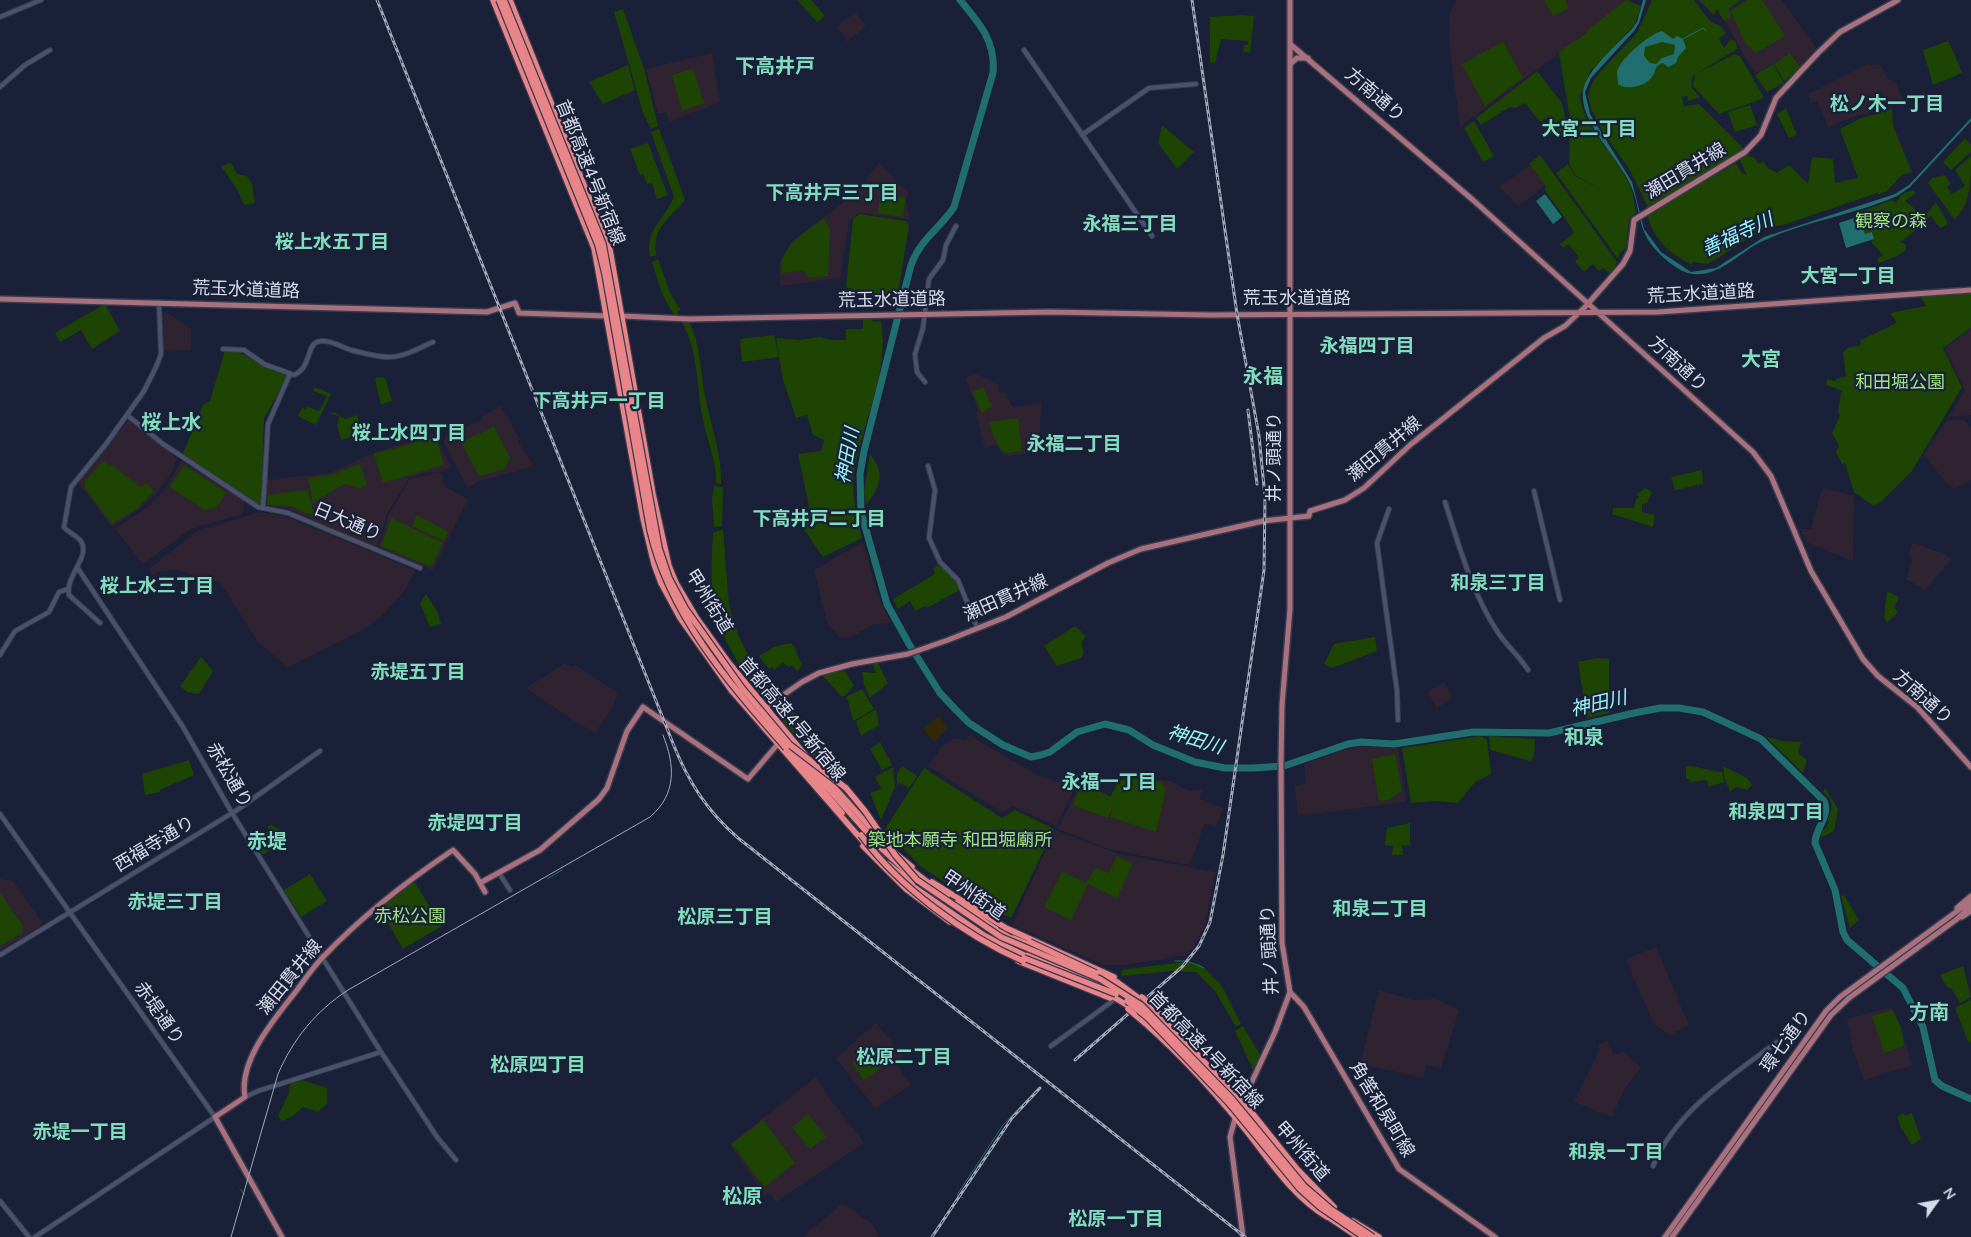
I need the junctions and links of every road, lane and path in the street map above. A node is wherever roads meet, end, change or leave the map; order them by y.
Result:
1 (41, 0) edge
2 (494, 0) edge
3 (499, 0) edge
4 (504, 0) edge
5 (509, 0) edge
6 (1290, 0) edge
7 (1898, 0) edge
8 (0, 17) edge
9 (1290, 44) junction
10 (50, 50) dead end
11 (1024, 50) dead end
12 (1308, 58) junction
13 (1290, 64) junction
14 (1196, 84) dead end
15 (0, 87) edge
16 (1082, 134) junction
17 (956, 226) dead end
18 (1152, 236) dead end
19 (612, 262) junction
20 (599, 266) junction
21 (616, 282) junction
22 (602, 285) junction
23 (1971, 290) edge
24 (0, 299) edge
25 (159, 302) junction
26 (1589, 303) junction
27 (1600, 312) junction
28 (1579, 313) junction
29 (924, 314) junction
30 (1290, 314) junction
31 (607, 316) junction
32 (622, 316) junction
33 (433, 342) dead end
34 (222, 348) dead end
35 (290, 374) junction
36 (925, 382) dead end
37 (127, 415) junction
38 (928, 466) dead end
39 (1534, 491) dead end
40 (1445, 502) dead end
41 (263, 508) junction
42 (1389, 509) dead end
43 (1290, 517) junction
44 (77, 567) junction
45 (420, 568) dead end
46 (68, 589) junction
47 (1560, 600) dead end
48 (100, 623) dead end
49 (977, 628) junction
50 (0, 656) edge
51 (1528, 670) dead end
52 (766, 707) junction
53 (753, 716) junction
54 (1398, 720) dead end
55 (777, 745) junction
56 (790, 745) junction
57 (320, 751) dead end
58 (1971, 767) edge
59 (232, 813) junction
60 (0, 814) edge
61 (852, 830) junction
62 (875, 834) junction
63 (861, 835) junction
64 (896, 856) junction
65 (499, 873) junction
66 (891, 875) junction
67 (917, 880) junction
68 (932, 882) junction
69 (480, 883) junction
70 (510, 890) dead end
71 (485, 892) dead end
72 (1971, 896) edge
73 (1971, 901) edge
74 (1971, 906) edge
75 (1971, 910) edge
76 (70, 913) junction
77 (1952, 913) junction
78 (1957, 919) junction
79 (0, 955) edge
80 (322, 958) junction
81 (1103, 971) junction
82 (1078, 985) junction
83 (1290, 992) junction
84 (1116, 994) junction
85 (1141, 998) junction
86 (1114, 1000) junction
87 (1147, 1003) junction
88 (1129, 1008) junction
89 (1135, 1013) junction
90 (1152, 1015) junction
91 (1778, 1042) dead end
92 (1051, 1046) dead end
93 (380, 1052) junction
94 (1254, 1080) junction
95 (1231, 1090) junction
96 (245, 1098) junction
97 (1242, 1102) junction
98 (215, 1117) junction
99 (1235, 1118) junction
100 (456, 1160) dead end
101 (1653, 1166) dead end
102 (0, 1201) edge
103 (1334, 1208) junction
104 (1327, 1217) junction
105 (29, 1237) edge
106 (35, 1237) edge
107 (282, 1237) edge
108 (1243, 1237) edge
109 (1358, 1237) edge
110 (1364, 1237) edge
111 (1373, 1237) edge
112 (1379, 1237) edge
113 (1495, 1237) edge
114 (1665, 1237) edge
115 (1672, 1237) edge

1 - 8 street
2 - 20 highway, 甲州街道
3 - 63 highway, 首都高速4号新宿線, bridge
4 - 56 highway, 首都高速4号新宿線, bridge
5 - 19 highway, 甲州街道
6 - 9 main road, 井ノ頭通り
7 - 26 main road, 瀬田貫井線
9 - 12 main road, 方南通り
9 - 13 main road, 井ノ頭通り
10 - 15 street
11 - 16 street
12 - 13 main road
12 - 26 main road, 方南通り
13 - 30 main road, 井ノ頭通り
14 - 16 street
16 - 18 street
17 - 29 street
19 - 20 highway
19 - 21 highway, 甲州街道
20 - 22 highway, 甲州街道
21 - 22 highway
21 - 32 highway, 甲州街道
22 - 31 highway, 甲州街道
23 - 27 main road, 荒玉水道道路
24 - 25 main road, 荒玉水道道路
25 - 31 main road, 荒玉水道道路
25 - 37 street
26 - 27 main road, 方南通り
26 - 28 main road, 瀬田貫井線
27 - 28 main road, 荒玉水道道路
27 - 58 main road, 方南通り
28 - 30 main road, 荒玉水道道路
28 - 43 main road, 瀬田貫井線
29 - 30 main road, 荒玉水道道路
29 - 32 main road, 荒玉水道道路
29 - 36 street
30 - 43 main road, 井ノ頭通り
31 - 53 highway, 甲州街道
32 - 52 highway, 甲州街道
33 - 35 street
34 - 35 street
35 - 41 street
37 - 41 street
37 - 44 street
38 - 49 street
39 - 47 street
40 - 51 street
41 - 45 street, 日大通り
42 - 54 street
43 - 49 main road, 瀬田貫井線
43 - 83 main road, 井ノ頭通り
44 - 46 street
44 - 59 street, 赤松通り
46 - 48 street
46 - 50 street
49 - 52 main road, 瀬田貫井線
52 - 53 main road, 瀬田貫井線
52 - 62 highway, 甲州街道
53 - 55 highway, 甲州街道
55 - 61 highway, 甲州街道
55 - 65 main road
56 - 64 highway, bridge
56 - 67 highway, 首都高速4号新宿線, bridge
57 - 59 street, 西福寺通り
59 - 76 street, 西福寺通り
59 - 80 street, 赤松通り
60 - 76 street, 赤堤通り
61 - 66 highway
61 - 88 highway, 甲州街道
62 - 68 highway
62 - 85 highway, 甲州街道
63 - 82 highway, bridge
63 - 84 highway, 首都高速4号新宿線, bridge
64 - 67 highway, bridge
64 - 81 highway, bridge
65 - 69 main road
65 - 70 street
66 - 82 highway
66 - 84 highway, bridge
67 - 90 highway, 首都高速4号新宿線, bridge
68 - 81 highway
68 - 90 highway, bridge
69 - 71 main road
69 - 80 main road, 瀬田貫井線
72 - 77 main road
73 - 77 main road, 環七通り
74 - 78 main road, 環七通り
75 - 78 main road
76 - 79 street, 西福寺通り
76 - 98 street, 赤堤通り
77 - 114 main road, 環七通り
78 - 115 main road, 環七通り
80 - 93 street, 赤松通り
80 - 96 main road, 瀬田貫井線
81 - 85 highway
82 - 86 highway
83 - 94 main road, 井ノ頭通り
83 - 113 main road, 角筈和泉町線
84 - 110 highway, 首都高速4号新宿線, bridge
85 - 87 highway, bridge
86 - 88 highway
86 - 92 street
87 - 95 highway
87 - 103 highway, 甲州街道, bridge
88 - 89 highway, 甲州街道, bridge
89 - 99 highway
89 - 104 highway, 甲州街道, bridge
90 - 111 highway, 首都高速4号新宿線, bridge
91 - 101 street
93 - 96 street
93 - 100 street, 赤松通り
94 - 95 main road
94 - 97 main road, 井ノ頭通り
95 - 97 highway
96 - 98 main road
97 - 99 main road, 井ノ頭通り
97 - 103 highway
98 - 106 street
98 - 107 main road, 赤堤通り
99 - 104 highway
99 - 108 main road, 井ノ頭通り
102 - 105 street
103 - 112 highway, 甲州街道
104 - 109 highway, 甲州街道

